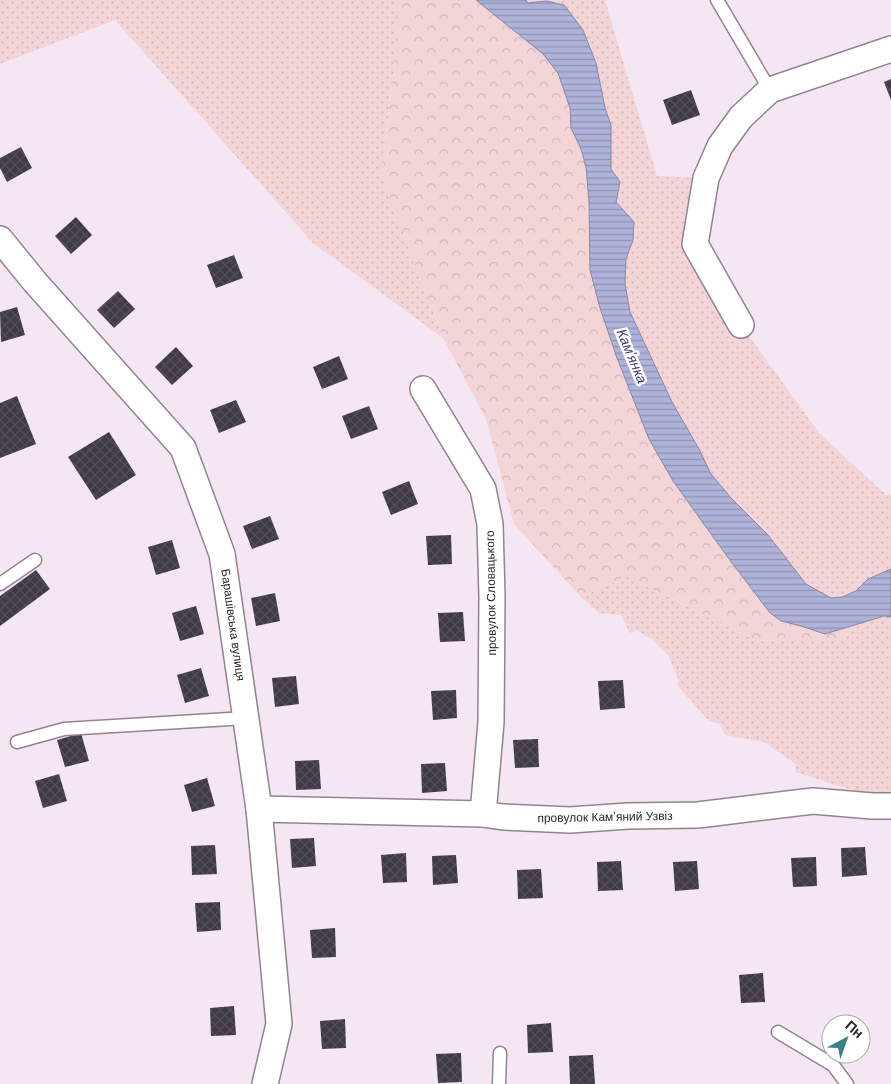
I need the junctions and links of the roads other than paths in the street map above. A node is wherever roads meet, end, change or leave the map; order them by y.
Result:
1 (717, 0) edge
2 (891, 49) edge
3 (770, 90) junction
4 (0, 239) edge
5 (741, 325) dead end
6 (423, 388) dead end
7 (35, 560) dead end
8 (0, 584) edge
9 (246, 718) junction
10 (17, 742) dead end
11 (891, 806) edge
12 (259, 809) junction
13 (483, 814) junction
14 (778, 1032) dead end
15 (500, 1053) dead end
16 (265, 1084) edge
17 (499, 1084) edge
18 (847, 1084) edge

1 - 3 lane
2 - 3 street
3 - 5 street
4 - 9 street, Барашівська вулиця
6 - 13 street, провулок Словацького
7 - 8 lane
9 - 10 lane
9 - 12 street, Барашівська вулиця
11 - 13 street, провулок Камʼяний Узвіз
12 - 13 street, провулок Камʼяний Узвіз
12 - 16 street, Барашівська вулиця
14 - 18 lane
15 - 17 lane

